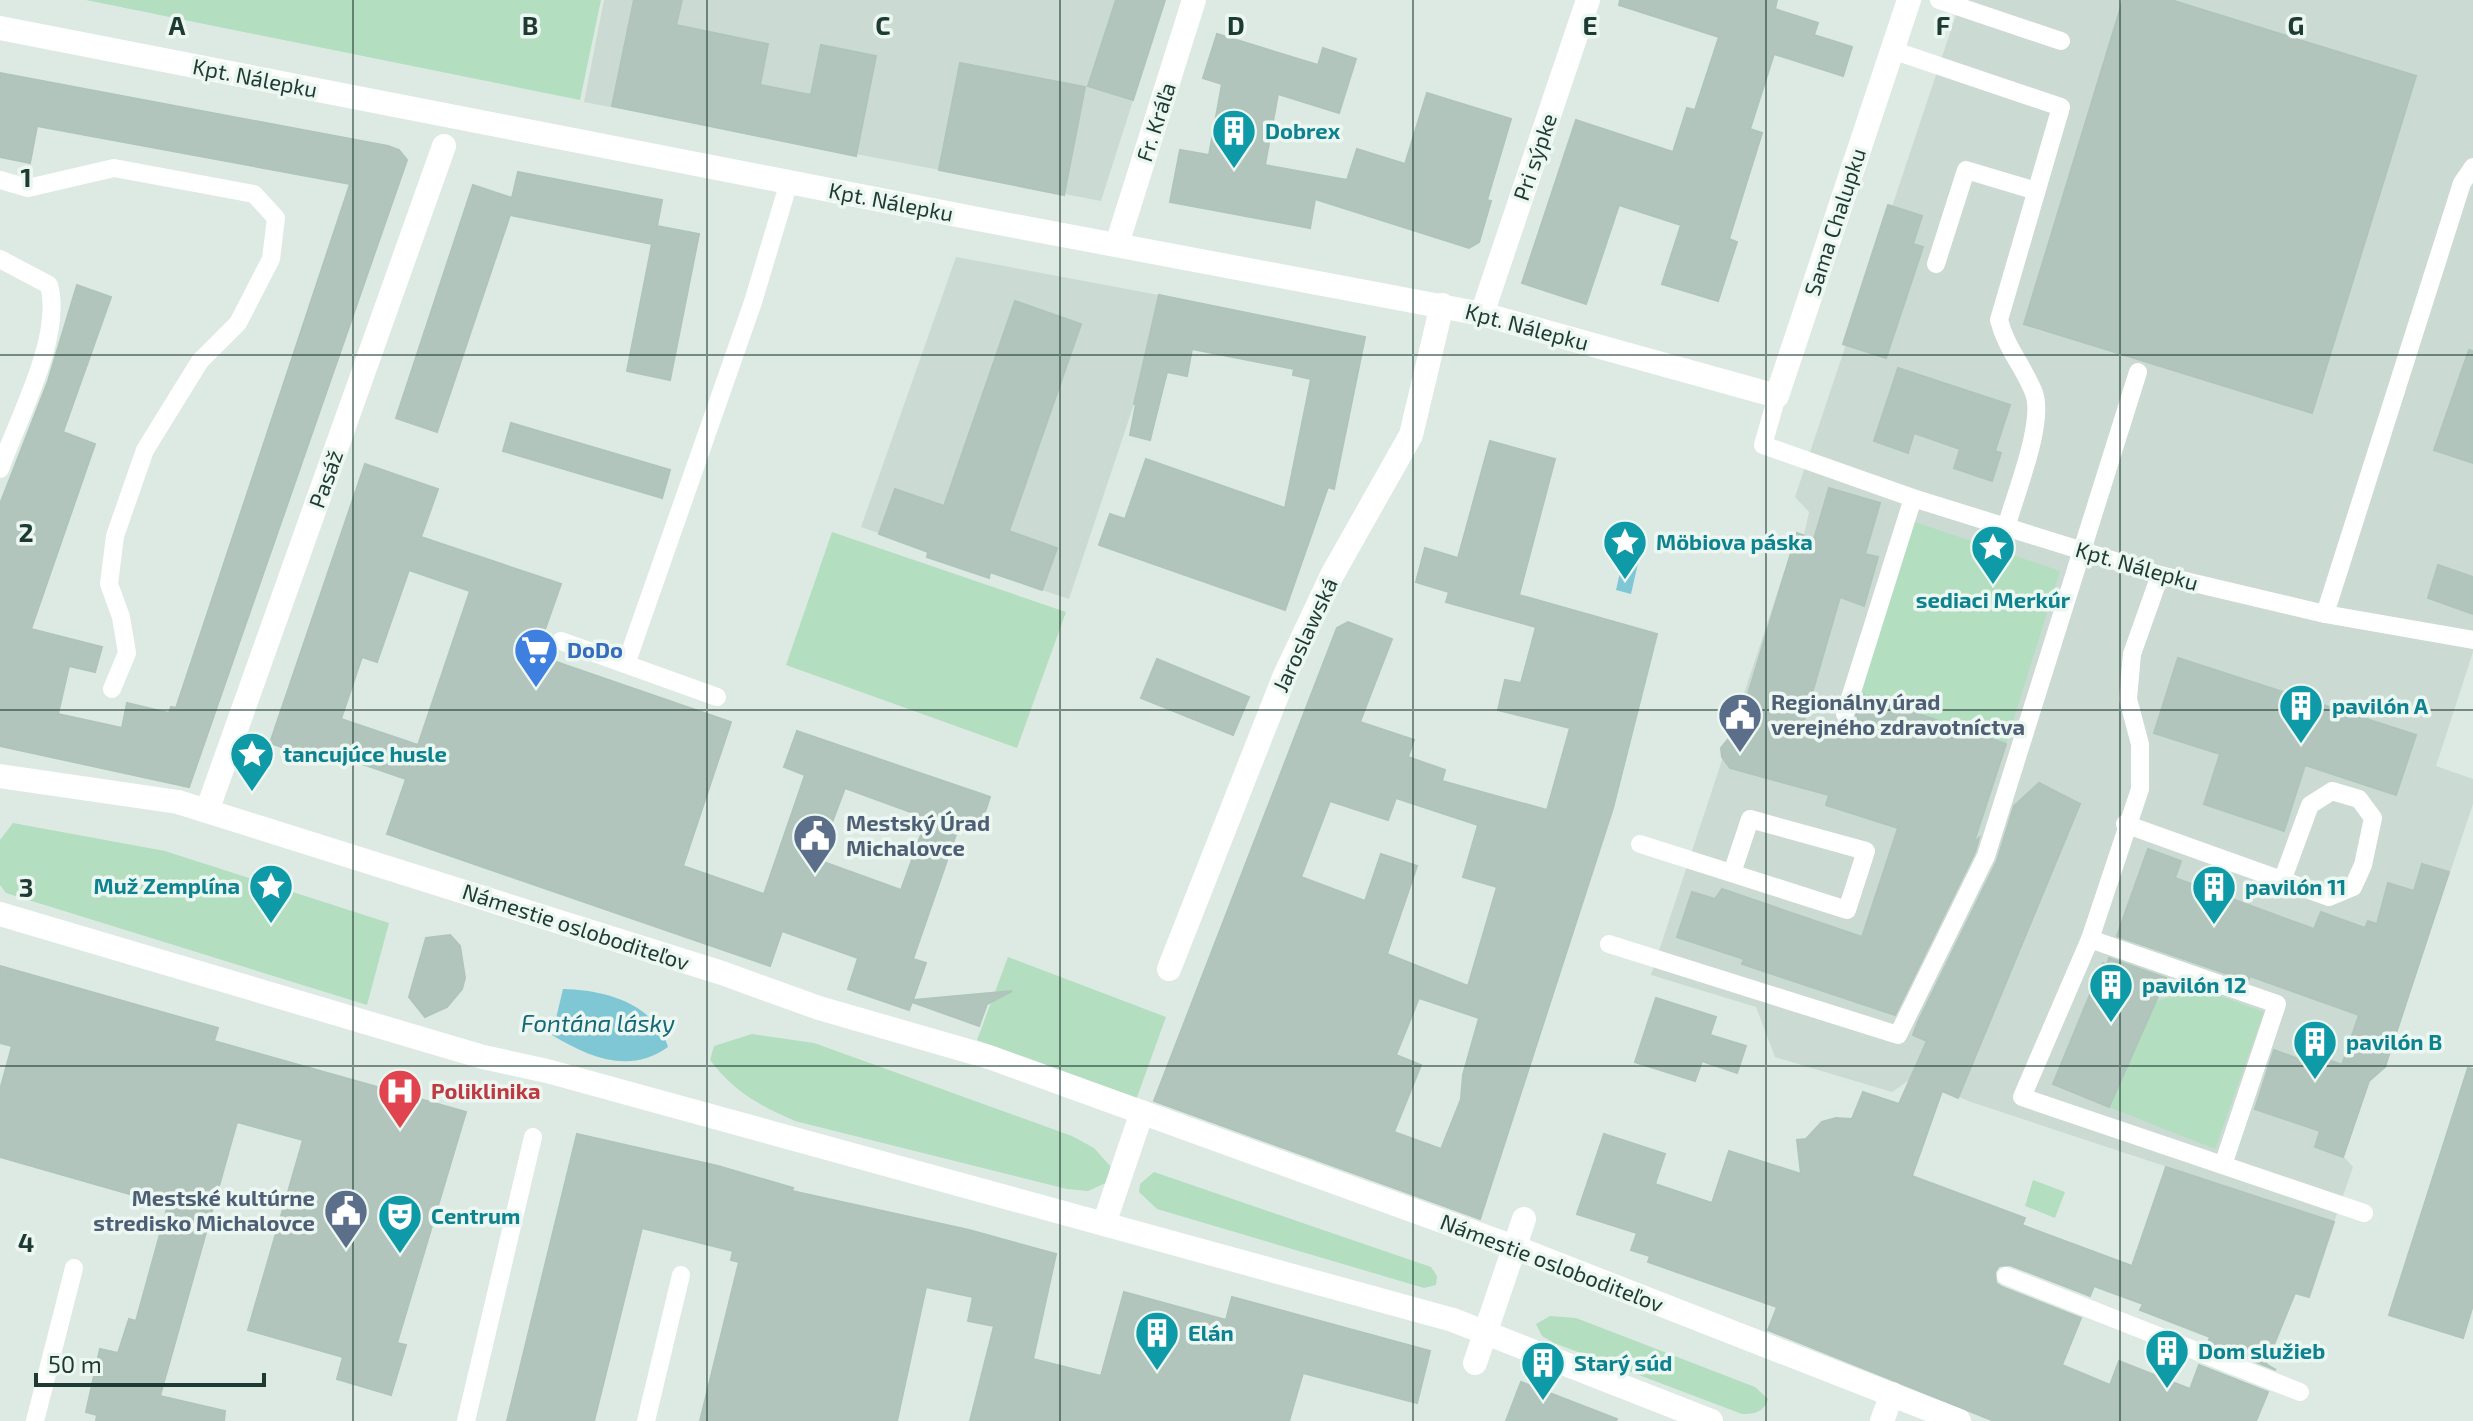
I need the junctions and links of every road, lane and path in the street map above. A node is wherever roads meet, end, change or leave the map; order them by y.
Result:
1 (1194, 0) edge
2 (1588, 0) edge
3 (1909, 0) edge
4 (1939, 0) edge
5 (1, 31) edge
6 (2061, 41) dead end
7 (1892, 50) junction
8 (444, 146) dead end
9 (2473, 167) edge
10 (0, 180) edge
11 (789, 182) junction
12 (2036, 191) junction
13 (1117, 244) junction
14 (0, 259) edge
15 (1936, 264) dead end
16 (1442, 305) junction
17 (1482, 314) junction
18 (2138, 372) dead end
19 (1777, 396) junction
20 (1763, 445) joint
21 (0, 469) edge
22 (1913, 498) junction
23 (2006, 528) junction
24 (2081, 550) junction
25 (2160, 575) junction
26 (2325, 614) junction
27 (2473, 640) edge
28 (561, 641) dead end
29 (626, 664) junction
30 (112, 689) dead end
31 (717, 697) dead end
32 (1845, 714) dead end
33 (0, 776) edge
34 (207, 811) junction
35 (2125, 824) junction
36 (1640, 844) dead end
37 (1732, 873) junction
38 (2282, 881) junction
39 (0, 914) edge
40 (2090, 939) junction
41 (1609, 944) dead end
42 (1169, 969) dead end
43 (1142, 1112) junction
44 (533, 1137) dead end
45 (2223, 1165) junction
46 (2364, 1213) dead end
47 (1524, 1219) dead end
48 (1104, 1224) junction
49 (1514, 1247) junction
50 (74, 1268) dead end
51 (681, 1275) dead end
52 (2006, 1276) dead end
53 (1485, 1332) junction
54 (1475, 1363) dead end
55 (2300, 1392) dead end
56 (1892, 1394) junction
57 (35, 1421) edge
58 (466, 1421) edge
59 (646, 1421) edge
60 (1711, 1421) edge
61 (1882, 1421) edge
62 (1959, 1421) edge

1 - 13 street, Fr. Kráľa
2 - 17 street, Pri sýpke
3 - 7 street, Sama Chalupku
4 - 6 lane
5 - 11 street, Kpt. Nálepku
7 - 12 lane
7 - 19 street, Sama Chalupku
8 - 34 street, Pasáž
9 - 26 lane
10 - 30 lane
11 - 13 street, Kpt. Nálepku
11 - 29 lane
12 - 15 lane
12 - 23 lane
13 - 16 street, Kpt. Nálepku
14 - 21 lane
16 - 17 street, Kpt. Nálepku
16 - 42 street, Jaroslawská
17 - 19 street, Kpt. Nálepku
18 - 24 lane
19 - 20 lane, Sama Chalupku
20 - 22 lane, Kpt. Nálepku
22 - 23 lane, Kpt. Nálepku
22 - 32 lane
23 - 24 lane, Kpt. Nálepku
24 - 25 lane, Kpt. Nálepku
24 - 41 lane
25 - 26 lane, Kpt. Nálepku
25 - 35 lane
26 - 27 lane, Kpt. Nálepku
28 - 29 lane
29 - 31 lane
33 - 34 street, Námestie osloboditeľov
34 - 43 street, Námestie osloboditeľov
35 - 38 lane
35 - 40 lane
36 - 37 lane
37 - 37 lane
38 - 38 lane
39 - 48 street
40 - 45 lane
40 - 45 lane
43 - 48 street
43 - 49 street, Námestie osloboditeľov
44 - 58 lane
45 - 46 lane
47 - 49 street
48 - 53 street
49 - 53 street
49 - 56 street, Námestie osloboditeľov
50 - 57 lane
51 - 59 lane
52 - 55 lane
53 - 54 street
53 - 60 street
56 - 61 street
56 - 62 street, Námestie osloboditeľov

